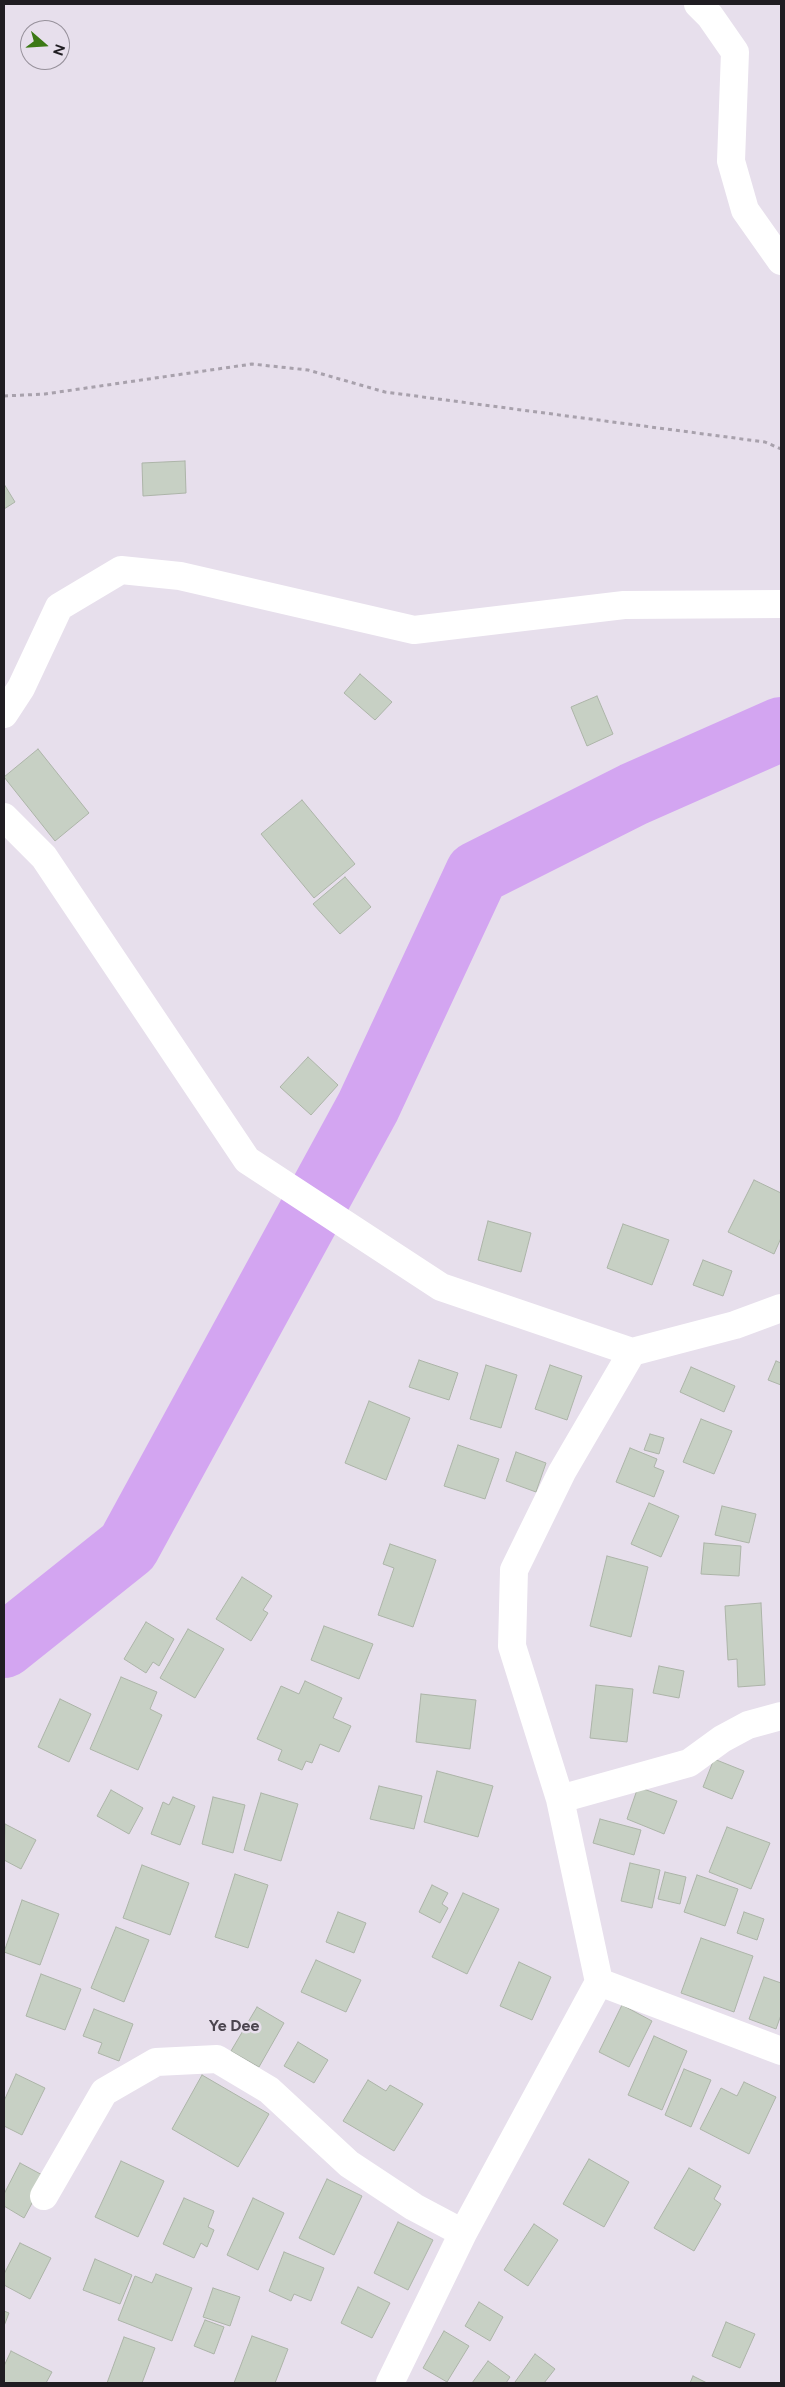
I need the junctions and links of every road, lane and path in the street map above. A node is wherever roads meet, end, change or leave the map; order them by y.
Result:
1 (698, 4) edge
2 (781, 260) edge
3 (4, 396) edge
4 (781, 450) edge
5 (781, 604) edge
6 (4, 714) edge
7 (4, 817) edge
8 (781, 1308) edge
9 (632, 1352) junction
10 (781, 1716) edge
11 (560, 1800) junction
12 (599, 1982) junction
13 (781, 2051) edge
14 (44, 2196) dead end
15 (463, 2233) junction
16 (390, 2383) edge

1 - 2 street
3 - 4 path
5 - 6 street
7 - 9 street
8 - 9 street
9 - 11 street
10 - 11 street
11 - 12 street
12 - 13 street
12 - 15 street
14 - 15 street
15 - 16 street

